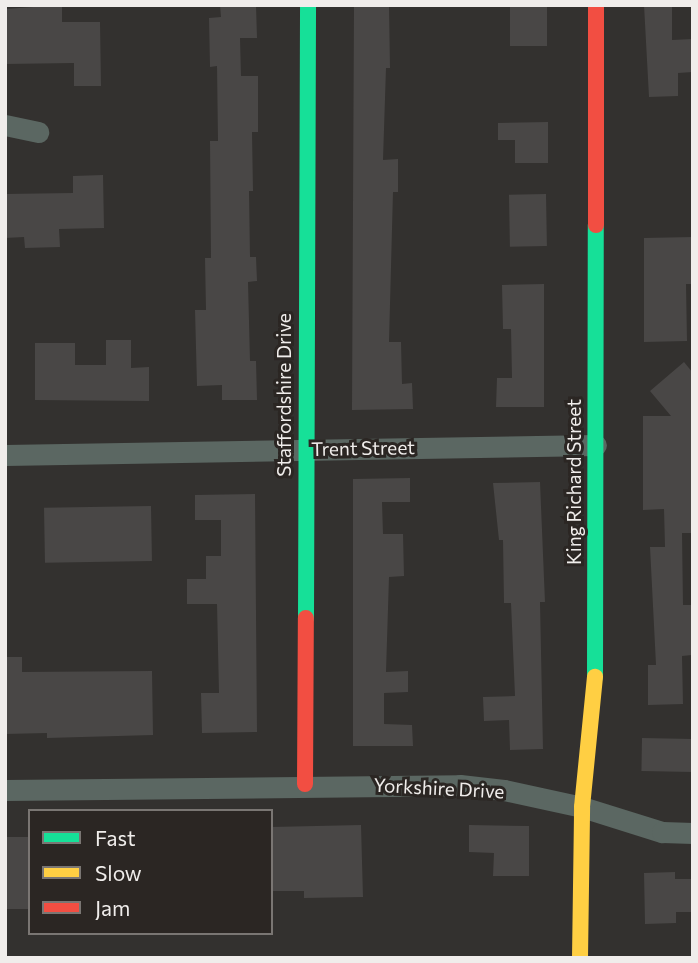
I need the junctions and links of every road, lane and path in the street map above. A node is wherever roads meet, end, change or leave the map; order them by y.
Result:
1 (308, 5) edge
2 (596, 5) edge
3 (5, 125) edge
4 (38, 132) dead end
5 (596, 445) junction
6 (304, 449) junction
7 (5, 455) edge
8 (305, 785) junction
9 (5, 790) edge
10 (582, 807) junction
11 (693, 834) edge
12 (580, 958) edge

1 - 6 street, Staffordshire Drive
2 - 5 street, King Richard Street
3 - 4 street
5 - 6 street, Trent Street
5 - 10 street, King Richard Street
6 - 7 street, Trent Street
6 - 8 street, Staffordshire Drive
8 - 9 street, Yorkshire Drive
8 - 10 street, Yorkshire Drive
10 - 11 street, Yorkshire Drive
10 - 12 street, King Richard Street

